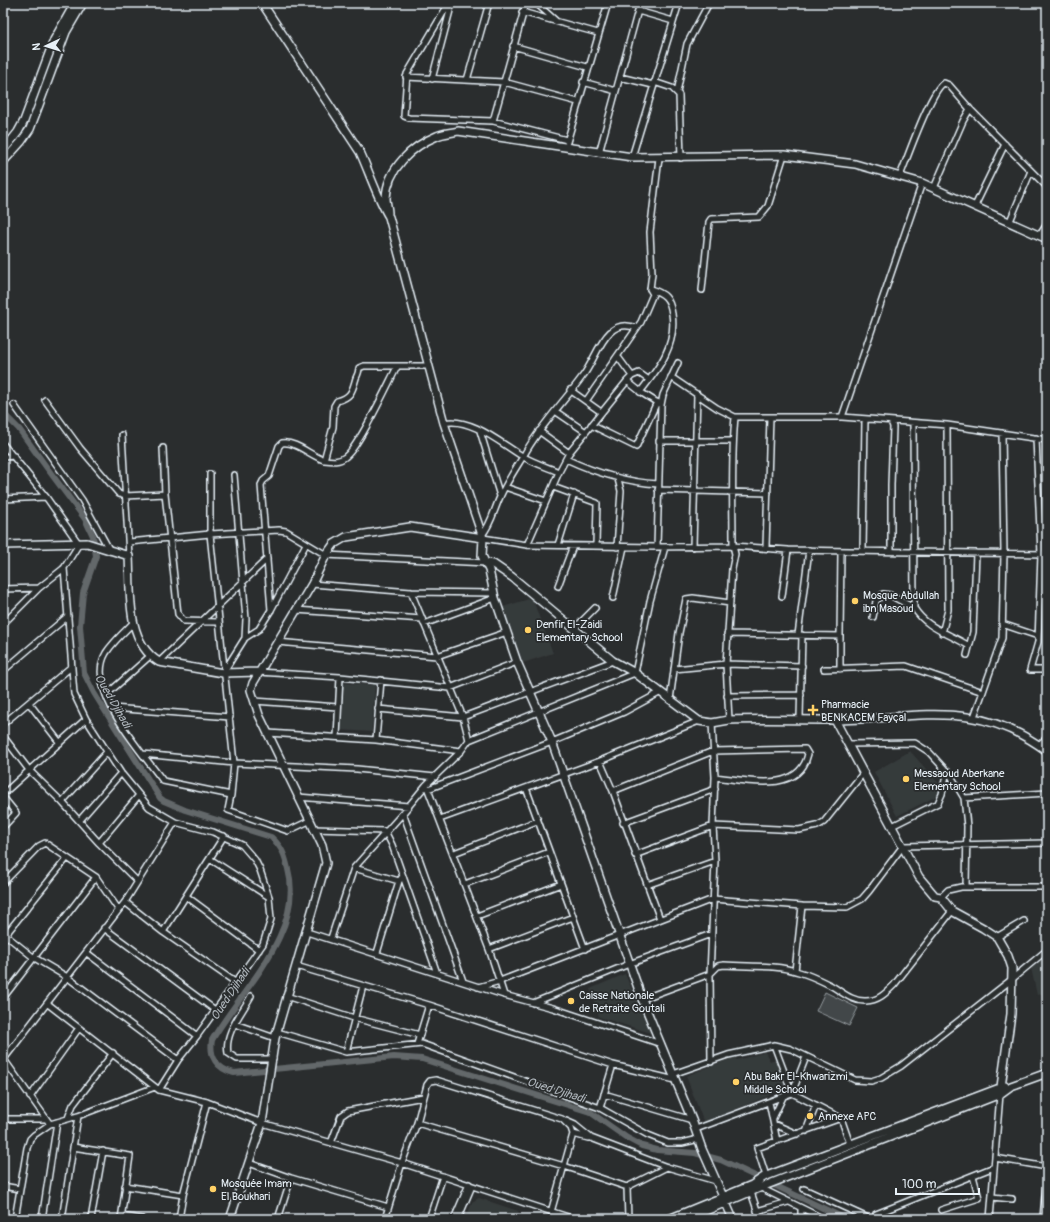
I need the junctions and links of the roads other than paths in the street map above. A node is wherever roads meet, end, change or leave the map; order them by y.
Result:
1 (75, 3) edge
2 (83, 3) edge
3 (262, 3) edge
4 (449, 3) edge
5 (452, 3) edge
6 (489, 3) edge
7 (526, 3) edge
8 (536, 3) edge
9 (608, 3) edge
10 (640, 3) edge
11 (679, 3) edge
12 (709, 3) edge
13 (638, 11) junction
14 (522, 12) junction
15 (673, 21) junction
16 (557, 22) junction
17 (598, 33) junction
18 (513, 46) junction
19 (588, 68) junction
20 (620, 76) junction
21 (406, 77) junction
22 (432, 79) junction
23 (467, 80) junction
24 (504, 82) junction
25 (583, 82) junction
26 (654, 84) junction
27 (616, 91) junction
28 (677, 92) junction
29 (578, 102) junction
30 (970, 109) junction
31 (493, 121) junction
32 (566, 144) junction
33 (1004, 144) junction
34 (3, 151) edge
35 (599, 153) junction
36 (784, 155) junction
37 (632, 157) junction
38 (659, 158) junction
39 (681, 158) junction
40 (3, 162) edge
41 (1031, 170) junction
42 (900, 176) junction
43 (922, 183) junction
44 (1047, 187) edge
45 (934, 188) junction
46 (975, 206) junction
47 (389, 217) junction
48 (1010, 221) junction
49 (1047, 224) edge
50 (1044, 237) edge
51 (650, 289) junction
52 (702, 290) dead end
53 (636, 328) junction
54 (618, 357) junction
55 (678, 363) dead end
56 (429, 366) junction
57 (397, 367) junction
58 (632, 376) junction
59 (671, 377) junction
60 (649, 380) junction
61 (628, 381) junction
62 (570, 390) junction
63 (640, 392) junction
64 (697, 394) junction
65 (44, 400) dead end
66 (586, 401) junction
67 (659, 403) junction
68 (14, 405) dead end
69 (556, 411) junction
70 (601, 412) junction
71 (735, 417) junction
72 (770, 417) junction
73 (842, 417) junction
74 (865, 419) junction
75 (891, 421) junction
76 (913, 422) junction
77 (444, 423) junction
78 (592, 425) junction
79 (947, 425) junction
80 (480, 431) junction
81 (539, 431) junction
82 (586, 432) junction
83 (1002, 433) junction
84 (122, 435) dead end
85 (1036, 438) junction
86 (1047, 440) edge
87 (659, 441) junction
88 (733, 441) junction
89 (695, 442) junction
90 (3, 444) edge
91 (163, 448) dead end
92 (569, 453) junction
93 (14, 456) junction
94 (523, 456) junction
95 (3, 457) edge
96 (324, 460) junction
97 (566, 460) junction
98 (559, 472) junction
99 (210, 474) dead end
100 (234, 475) dead end
101 (618, 479) junction
102 (506, 487) junction
103 (553, 487) junction
104 (658, 487) junction
105 (694, 491) junction
106 (733, 491) junction
107 (768, 493) junction
108 (165, 494) junction
109 (574, 494) junction
110 (125, 496) junction
111 (500, 496) junction
112 (46, 497) junction
113 (3, 500) edge
114 (546, 501) junction
115 (264, 530) junction
116 (238, 532) junction
117 (210, 534) junction
118 (483, 537) junction
119 (170, 539) junction
120 (128, 542) junction
121 (83, 544) junction
122 (306, 544) junction
123 (3, 545) edge
124 (527, 545) junction
125 (558, 545) junction
126 (596, 545) junction
127 (573, 546) junction
128 (617, 546) junction
129 (733, 546) junction
130 (624, 547) junction
131 (657, 547) junction
132 (665, 547) junction
133 (692, 547) junction
134 (766, 547) junction
135 (788, 550) junction
136 (808, 550) junction
137 (110, 551) junction
138 (841, 551) junction
139 (863, 551) junction
140 (891, 551) junction
141 (913, 553) junction
142 (948, 553) junction
143 (976, 553) junction
144 (1004, 553) junction
145 (1040, 554) junction
146 (1047, 554) edge
147 (326, 555) junction
148 (129, 556) junction
149 (267, 560) junction
150 (486, 563) junction
151 (64, 568) junction
152 (243, 582) junction
153 (312, 584) junction
154 (558, 586) dead end
155 (39, 588) junction
156 (3, 589) edge
157 (411, 592) junction
158 (495, 596) junction
159 (782, 596) dead end
160 (613, 598) dead end
161 (730, 603) junction
162 (218, 606) junction
163 (595, 608) dead end
164 (914, 608) junction
165 (271, 610) junction
166 (296, 610) junction
167 (68, 616) junction
168 (873, 617) dead end
169 (199, 622) junction
170 (218, 622) junction
171 (423, 622) junction
172 (132, 623) junction
173 (3, 624) edge
174 (1002, 624) junction
175 (574, 629) junction
176 (507, 632) junction
177 (942, 633) junction
178 (727, 634) junction
179 (800, 635) junction
180 (840, 636) junction
181 (1038, 636) junction
182 (246, 638) junction
183 (277, 642) junction
184 (969, 646) junction
185 (967, 655) dead end
186 (150, 656) junction
187 (437, 656) junction
188 (613, 661) junction
189 (159, 662) junction
190 (517, 662) junction
191 (726, 664) junction
192 (802, 666) junction
193 (72, 667) junction
194 (824, 668) dead end
195 (674, 669) junction
196 (840, 669) junction
197 (1047, 670) edge
198 (3, 671) edge
199 (258, 672) junction
200 (224, 673) junction
201 (635, 673) junction
202 (340, 676) junction
203 (381, 680) junction
204 (450, 688) junction
205 (531, 692) junction
206 (661, 692) junction
207 (983, 692) junction
208 (106, 695) junction
209 (801, 695) junction
210 (727, 696) junction
211 (670, 700) junction
212 (254, 701) junction
213 (29, 703) junction
214 (338, 707) junction
215 (112, 708) junction
216 (378, 709) junction
217 (539, 712) junction
218 (230, 717) junction
219 (462, 717) junction
220 (974, 717) junction
221 (800, 718) junction
222 (86, 719) junction
223 (728, 720) junction
224 (835, 720) junction
225 (699, 721) junction
226 (712, 723) junction
227 (3, 724) edge
228 (268, 733) junction
229 (3, 736) edge
230 (337, 737) junction
231 (1047, 738) edge
232 (376, 740) junction
233 (469, 740) junction
234 (552, 742) junction
235 (60, 743) junction
236 (848, 744) junction
237 (1039, 746) junction
238 (461, 751) junction
239 (713, 751) junction
240 (1047, 751) edge
241 (107, 752) junction
242 (143, 754) junction
243 (600, 761) junction
244 (234, 763) junction
245 (284, 766) junction
246 (29, 770) junction
247 (947, 771) junction
248 (864, 772) junction
249 (121, 773) junction
250 (564, 774) junction
251 (435, 777) junction
252 (715, 777) junction
253 (427, 787) junction
254 (526, 788) junction
255 (715, 789) junction
256 (613, 791) junction
257 (1047, 793) edge
258 (3, 794) edge
259 (231, 795) junction
260 (139, 796) junction
261 (3, 797) edge
262 (298, 797) junction
263 (964, 798) junction
264 (62, 802) junction
265 (409, 806) junction
266 (402, 813) junction
267 (440, 819) junction
268 (80, 820) junction
269 (309, 820) junction
270 (537, 821) junction
271 (175, 822) junction
272 (623, 823) junction
273 (713, 826) junction
274 (892, 826) junction
275 (3, 827) edge
276 (313, 829) junction
277 (385, 831) junction
278 (224, 836) junction
279 (99, 843) junction
280 (1047, 843) edge
281 (967, 844) junction
282 (904, 846) junction
283 (549, 852) junction
284 (454, 853) junction
285 (635, 855) junction
286 (67, 858) junction
287 (210, 859) junction
288 (714, 861) junction
289 (354, 868) junction
290 (403, 876) junction
291 (96, 877) junction
292 (138, 881) junction
293 (399, 881) junction
294 (3, 883) edge
295 (465, 884) junction
296 (561, 884) junction
297 (647, 885) junction
298 (966, 887) junction
299 (1047, 887) edge
300 (186, 896) junction
301 (269, 897) junction
302 (941, 897) junction
303 (713, 899) junction
304 (125, 902) junction
305 (802, 906) junction
306 (118, 909) junction
307 (952, 911) junction
308 (477, 916) junction
309 (574, 916) junction
310 (660, 919) junction
311 (1024, 921) dead end
312 (104, 928) junction
313 (163, 932) junction
314 (306, 932) junction
315 (711, 934) junction
316 (4, 935) edge
317 (619, 935) junction
318 (997, 937) junction
319 (331, 938) junction
320 (489, 948) junction
321 (584, 949) junction
322 (259, 950) junction
323 (1047, 950) edge
324 (87, 953) junction
325 (377, 953) junction
326 (33, 957) junction
327 (629, 964) junction
328 (296, 966) junction
329 (795, 971) junction
330 (437, 973) junction
331 (710, 974) junction
332 (67, 977) junction
333 (1011, 980) junction
334 (463, 981) junction
335 (500, 981) junction
336 (235, 982) junction
337 (363, 986) junction
338 (478, 987) junction
339 (504, 995) junction
340 (251, 996) dead end
341 (286, 996) junction
342 (3, 998) edge
343 (642, 999) junction
344 (533, 1003) junction
345 (48, 1004) junction
346 (429, 1005) junction
347 (215, 1010) junction
348 (354, 1018) junction
349 (235, 1024) junction
350 (79, 1028) junction
351 (276, 1035) junction
352 (420, 1035) junction
353 (197, 1036) junction
354 (417, 1044) junction
355 (661, 1044) junction
356 (774, 1044) junction
357 (346, 1052) junction
358 (113, 1053) junction
359 (806, 1057) junction
360 (4, 1058) edge
361 (178, 1060) junction
362 (272, 1062) junction
363 (711, 1062) junction
364 (613, 1065) junction
365 (1047, 1073) edge
366 (674, 1077) junction
367 (1002, 1086) junction
368 (1011, 1086) junction
369 (157, 1088) junction
370 (792, 1093) junction
371 (604, 1094) junction
372 (1000, 1094) junction
373 (30, 1097) junction
374 (783, 1097) junction
375 (423, 1098) junction
376 (207, 1102) junction
377 (769, 1102) junction
378 (816, 1105) junction
379 (600, 1108) junction
380 (78, 1116) junction
381 (68, 1118) junction
382 (841, 1118) junction
383 (3, 1119) edge
384 (46, 1119) junction
385 (562, 1119) junction
386 (692, 1120) junction
387 (773, 1121) junction
388 (57, 1122) junction
389 (262, 1123) junction
390 (417, 1123) junction
391 (50, 1124) junction
392 (696, 1129) junction
393 (806, 1131) junction
394 (573, 1134) junction
395 (797, 1134) junction
396 (591, 1138) junction
397 (699, 1139) junction
398 (777, 1141) junction
399 (331, 1143) junction
400 (850, 1144) junction
401 (73, 1147) junction
402 (102, 1151) junction
403 (995, 1158) junction
404 (249, 1163) junction
405 (402, 1163) junction
406 (564, 1166) junction
407 (667, 1167) junction
408 (994, 1167) junction
409 (1047, 1167) edge
410 (1047, 1173) edge
411 (443, 1176) junction
412 (973, 1176) junction
413 (765, 1177) junction
414 (291, 1178) junction
415 (716, 1181) junction
416 (470, 1185) junction
417 (3, 1186) edge
418 (125, 1186) junction
419 (627, 1187) junction
420 (763, 1187) junction
421 (752, 1188) junction
422 (20, 1189) junction
423 (804, 1189) dead end
424 (183, 1195) junction
425 (992, 1197) junction
426 (726, 1199) junction
427 (1012, 1199) dead end
428 (788, 1202) junction
429 (388, 1207) junction
430 (801, 1208) junction
431 (941, 1210) dead end
432 (551, 1212) junction
433 (757, 1212) junction
434 (876, 1214) dead end
435 (121, 1217) edge
436 (566, 1218) edge
437 (15, 1219) edge
438 (42, 1219) edge
439 (62, 1219) edge
440 (91, 1219) edge
441 (142, 1219) edge
442 (179, 1219) edge
443 (230, 1219) edge
444 (278, 1219) edge
445 (385, 1219) edge
446 (428, 1219) edge
447 (454, 1219) edge
448 (458, 1219) edge
449 (574, 1219) edge
450 (628, 1219) edge
451 (670, 1219) edge
452 (687, 1219) edge
453 (733, 1219) edge
454 (760, 1219) edge
455 (800, 1219) edge
456 (824, 1219) edge
457 (870, 1219) edge
458 (990, 1219) edge
459 (1037, 1219) edge
460 (1044, 1219) edge

1 - 34 street
2 - 40 street
3 - 47 street
4 - 21 street
5 - 22 street
6 - 23 street
7 - 14 street
8 - 16 street
9 - 17 street
10 - 13 street
11 - 15 street
12 - 28 street
13 - 15 street
13 - 20 street
14 - 16 street
14 - 18 street
15 - 26 street
16 - 17 street
17 - 19 street
18 - 19 street
18 - 24 street
19 - 25 street
20 - 26 street
20 - 27 street
21 - 22 street
21 - 31 street
22 - 23 street
23 - 24 street
24 - 29 street
24 - 31 street
25 - 27 street
25 - 29 street
26 - 28 street
26 - 37 street
27 - 35 street
28 - 39 street
29 - 32 street
30 - 33 street
30 - 42 street
30 - 45 street
31 - 32 street
32 - 35 street
32 - 47 street
33 - 41 street
33 - 46 street
35 - 37 street
36 - 39 street
36 - 42 street
36 - 52 street
37 - 38 street
38 - 39 street
38 - 51 street
41 - 44 street
41 - 48 street
42 - 43 street
43 - 45 street
43 - 73 street
45 - 46 street
46 - 48 street
47 - 56 street
48 - 50 street
49 - 50 street
51 - 53 street
51 - 60 street
53 - 54 street
53 - 62 street
54 - 58 street
54 - 66 street
55 - 59 street
56 - 57 street
56 - 77 street
57 - 96 street
57 - 96 street
58 - 60 street
58 - 61 street
59 - 64 street
59 - 67 street
60 - 63 street
61 - 63 street
61 - 70 street
62 - 66 street
62 - 69 street
63 - 67 street
64 - 71 street
64 - 89 street
65 - 110 street
66 - 70 street
67 - 78 street
67 - 87 street
68 - 137 street
69 - 81 street
69 - 82 street
70 - 78 street
71 - 72 street
71 - 88 street
72 - 73 street
72 - 107 street
73 - 74 street
74 - 75 street
74 - 139 street
75 - 76 street
75 - 140 street
76 - 79 street
76 - 141 street
77 - 80 street
77 - 118 street
78 - 82 street
79 - 83 street
79 - 142 street
80 - 94 street
80 - 111 street
81 - 92 street
81 - 94 street
82 - 92 street
83 - 85 street
83 - 144 street
84 - 110 street
85 - 86 street
85 - 145 street
87 - 89 street
87 - 104 street
88 - 89 street
88 - 106 street
89 - 105 street
90 - 93 street
91 - 108 street
92 - 97 street
93 - 95 street
93 - 112 street
94 - 98 street
94 - 102 street
96 - 115 street
97 - 98 street
97 - 101 street
98 - 103 street
99 - 117 street
100 - 116 street
101 - 104 street
101 - 128 street
102 - 111 street
102 - 114 street
103 - 109 street
103 - 114 street
104 - 105 street
104 - 131 street
105 - 106 street
105 - 133 street
106 - 107 street
106 - 129 street
107 - 134 street
108 - 110 street
108 - 119 street
109 - 125 street
109 - 126 street
110 - 120 street
111 - 118 street
112 - 113 street
112 - 121 street
114 - 124 street
115 - 116 street
115 - 122 street
115 - 149 street
116 - 117 street
116 - 152 street
117 - 119 street
117 - 162 street
118 - 124 street
118 - 147 street
118 - 150 street
119 - 120 street
119 - 169 street
120 - 148 street
121 - 123 street
121 - 137 street
121 - 151 street
122 - 147 street
122 - 165 street
124 - 125 street
125 - 127 street
126 - 127 street
126 - 128 street
127 - 154 street
128 - 130 street
129 - 133 street
129 - 134 street
129 - 161 street
130 - 131 street
130 - 160 street
131 - 132 street
132 - 133 street
132 - 201 street
134 - 135 street
135 - 136 street
135 - 159 street
136 - 138 street
136 - 179 street
137 - 148 street
138 - 139 street
138 - 180 street
139 - 140 street
140 - 141 street
141 - 142 street
141 - 164 street
142 - 143 street
142 - 177 street
143 - 144 street
143 - 184 street
144 - 145 street
144 - 174 street
145 - 146 street
145 - 181 street
147 - 150 street
147 - 153 street
148 - 172 street
149 - 152 street
149 - 165 street
150 - 158 street
150 - 175 street
151 - 155 street
151 - 167 street
152 - 162 street
152 - 182 street
153 - 157 street
153 - 166 street
155 - 156 street
155 - 173 street
157 - 158 street
157 - 171 street
158 - 171 street
158 - 176 street
161 - 178 street
161 - 195 street
162 - 169 street
162 - 170 street
163 - 175 street
164 - 168 street
164 - 177 street
165 - 182 street
166 - 171 street
166 - 183 street
167 - 193 street
167 - 198 street
169 - 170 street
169 - 189 street
170 - 200 street
171 - 187 street
172 - 186 street
172 - 208 street
174 - 181 street
174 - 207 street
175 - 188 street
176 - 187 street
176 - 190 street
177 - 184 street
178 - 179 street
178 - 191 street
179 - 180 street
179 - 192 street
180 - 196 street
181 - 197 street
182 - 200 street
183 - 187 street
183 - 199 street
184 - 185 street
186 - 189 street
186 - 208 street
187 - 204 street
188 - 201 street
188 - 205 street
189 - 200 street
190 - 204 street
190 - 205 street
191 - 192 street
191 - 195 street
191 - 210 street
192 - 209 street
193 - 213 street
193 - 222 street
194 - 196 street
195 - 211 street
196 - 207 street
199 - 200 street
199 - 202 street
199 - 212 street
200 - 218 street
201 - 206 street
201 - 217 street
202 - 203 street
202 - 214 street
203 - 204 street
203 - 216 street
204 - 219 street
205 - 217 street
205 - 219 street
206 - 211 street
206 - 234 street
207 - 220 street
208 - 215 street
209 - 210 street
209 - 221 street
210 - 223 street
211 - 225 street
212 - 214 street
212 - 228 street
213 - 227 street
213 - 235 street
214 - 230 street
215 - 218 street
215 - 242 street
216 - 219 street
216 - 232 street
217 - 233 street
217 - 234 street
218 - 244 street
219 - 233 street
220 - 224 street
220 - 237 street
221 - 223 street
221 - 224 street
222 - 235 street
222 - 241 street
223 - 226 street
224 - 236 street
225 - 226 street
225 - 243 street
226 - 239 street
228 - 230 street
228 - 245 street
229 - 246 street
230 - 232 street
231 - 237 street
232 - 238 street
233 - 238 street
234 - 250 street
234 - 253 street
235 - 246 street
236 - 247 street
236 - 248 street
237 - 240 street
238 - 251 street
239 - 252 street
239 - 252 street
239 - 256 street
241 - 249 street
241 - 264 street
242 - 244 street
242 - 259 street
243 - 250 street
243 - 256 street
244 - 245 street
244 - 259 street
245 - 251 street
245 - 262 street
246 - 258 street
246 - 264 street
247 - 263 street
247 - 274 street
248 - 273 street
248 - 274 street
249 - 260 street
249 - 268 street
250 - 254 street
250 - 317 street
251 - 253 street
252 - 255 street
253 - 265 street
253 - 267 street
254 - 267 street
254 - 270 street
255 - 272 street
255 - 273 street
256 - 272 street
257 - 263 street
259 - 269 street
260 - 271 street
260 - 279 street
261 - 275 street
262 - 265 street
262 - 269 street
263 - 281 street
264 - 268 street
265 - 266 street
266 - 277 street
266 - 334 street
267 - 284 street
268 - 279 street
269 - 276 street
270 - 283 street
270 - 284 street
271 - 278 street
271 - 292 street
272 - 285 street
273 - 285 street
273 - 288 street
274 - 282 street
276 - 277 street
276 - 314 street
277 - 289 street
277 - 290 street
278 - 287 street
278 - 301 street
279 - 292 street
280 - 281 street
281 - 282 street
281 - 298 street
282 - 302 street
282 - 305 street
283 - 295 street
283 - 296 street
284 - 295 street
285 - 297 street
286 - 291 street
286 - 294 street
286 - 316 street
287 - 300 street
287 - 301 street
288 - 297 street
288 - 303 street
289 - 293 street
289 - 319 street
290 - 293 street
290 - 330 street
291 - 306 street
291 - 326 street
292 - 304 street
293 - 325 street
295 - 308 street
296 - 308 street
296 - 309 street
297 - 310 street
298 - 299 street
298 - 302 street
300 - 313 street
300 - 322 street
301 - 322 street
302 - 307 street
303 - 305 street
303 - 310 street
303 - 315 street
304 - 306 street
304 - 313 street
305 - 329 street
306 - 312 street
307 - 318 street
307 - 329 street
308 - 320 street
309 - 320 street
309 - 321 street
310 - 317 street
311 - 318 street
312 - 324 street
312 - 347 street
313 - 336 street
314 - 319 street
314 - 328 street
315 - 327 street
315 - 331 street
316 - 326 street
317 - 321 street
317 - 327 street
318 - 333 street
319 - 325 street
320 - 335 street
321 - 335 street
322 - 336 street
323 - 333 street
324 - 332 street
324 - 353 street
325 - 330 street
326 - 332 street
326 - 342 street
327 - 343 street
327 - 344 street
328 - 337 street
328 - 341 street
329 - 331 street
330 - 334 street
331 - 343 street
331 - 363 street
332 - 345 street
332 - 361 street
333 - 359 street
333 - 367 street
334 - 338 street
335 - 338 street
335 - 339 street
336 - 347 street
337 - 346 street
337 - 348 street
338 - 339 street
339 - 344 street
340 - 349 street
341 - 348 street
341 - 351 street
343 - 355 street
344 - 355 street
345 - 350 street
345 - 360 street
346 - 352 street
346 - 364 street
347 - 353 street
348 - 352 street
348 - 357 street
349 - 351 street
349 - 362 street
350 - 358 street
350 - 373 street
351 - 357 street
351 - 362 street
352 - 354 street
353 - 361 street
354 - 357 street
354 - 379 street
355 - 366 street
356 - 359 street
356 - 363 street
356 - 370 street
358 - 369 street
358 - 381 street
359 - 370 street
360 - 373 street
361 - 369 street
362 - 389 street
363 - 366 street
364 - 366 street
364 - 371 street
365 - 368 street
366 - 386 street
367 - 368 street
367 - 372 street
367 - 400 street
368 - 372 street
369 - 376 street
369 - 380 street
370 - 374 street
370 - 378 street
371 - 379 street
371 - 386 street
372 - 403 street
372 - 420 street
373 - 384 street
374 - 377 street
374 - 387 street
375 - 385 street
375 - 390 street
375 - 399 street
376 - 389 street
376 - 424 street
377 - 387 street
377 - 392 street
378 - 382 street
378 - 393 street
379 - 397 street
380 - 381 street
380 - 401 street
381 - 388 street
382 - 393 street
382 - 400 street
383 - 384 street
384 - 391 street
385 - 394 street
385 - 396 street
386 - 392 street
387 - 395 street
387 - 398 street
388 - 391 street
388 - 438 street
389 - 399 street
389 - 404 street
390 - 405 street
390 - 406 street
391 - 422 street
392 - 397 street
393 - 395 street
394 - 396 street
394 - 406 street
395 - 398 street
396 - 407 street
397 - 415 street
398 - 413 street
399 - 405 street
400 - 413 street
401 - 402 street
401 - 439 street
402 - 418 street
402 - 440 street
403 - 408 street
403 - 409 street
404 - 414 street
404 - 443 street
405 - 411 street
405 - 429 street
406 - 419 street
406 - 432 street
407 - 415 street
407 - 419 street
408 - 412 street
408 - 425 street
410 - 460 street
411 - 416 street
411 - 446 street
412 - 431 street
412 - 434 street
413 - 421 street
414 - 429 street
414 - 444 street
415 - 426 street
416 - 432 street
416 - 447 street
416 - 448 street
417 - 422 street
418 - 424 street
418 - 435 street
419 - 450 street
420 - 421 street
420 - 428 street
421 - 426 street
421 - 433 street
422 - 437 street
423 - 457 street
424 - 442 street
425 - 427 street
425 - 458 street
426 - 451 street
426 - 452 street
426 - 453 street
428 - 430 street
428 - 433 street
429 - 445 street
430 - 455 street
430 - 456 street
432 - 436 street
433 - 454 street
435 - 441 street
436 - 449 street
459 - 460 street

